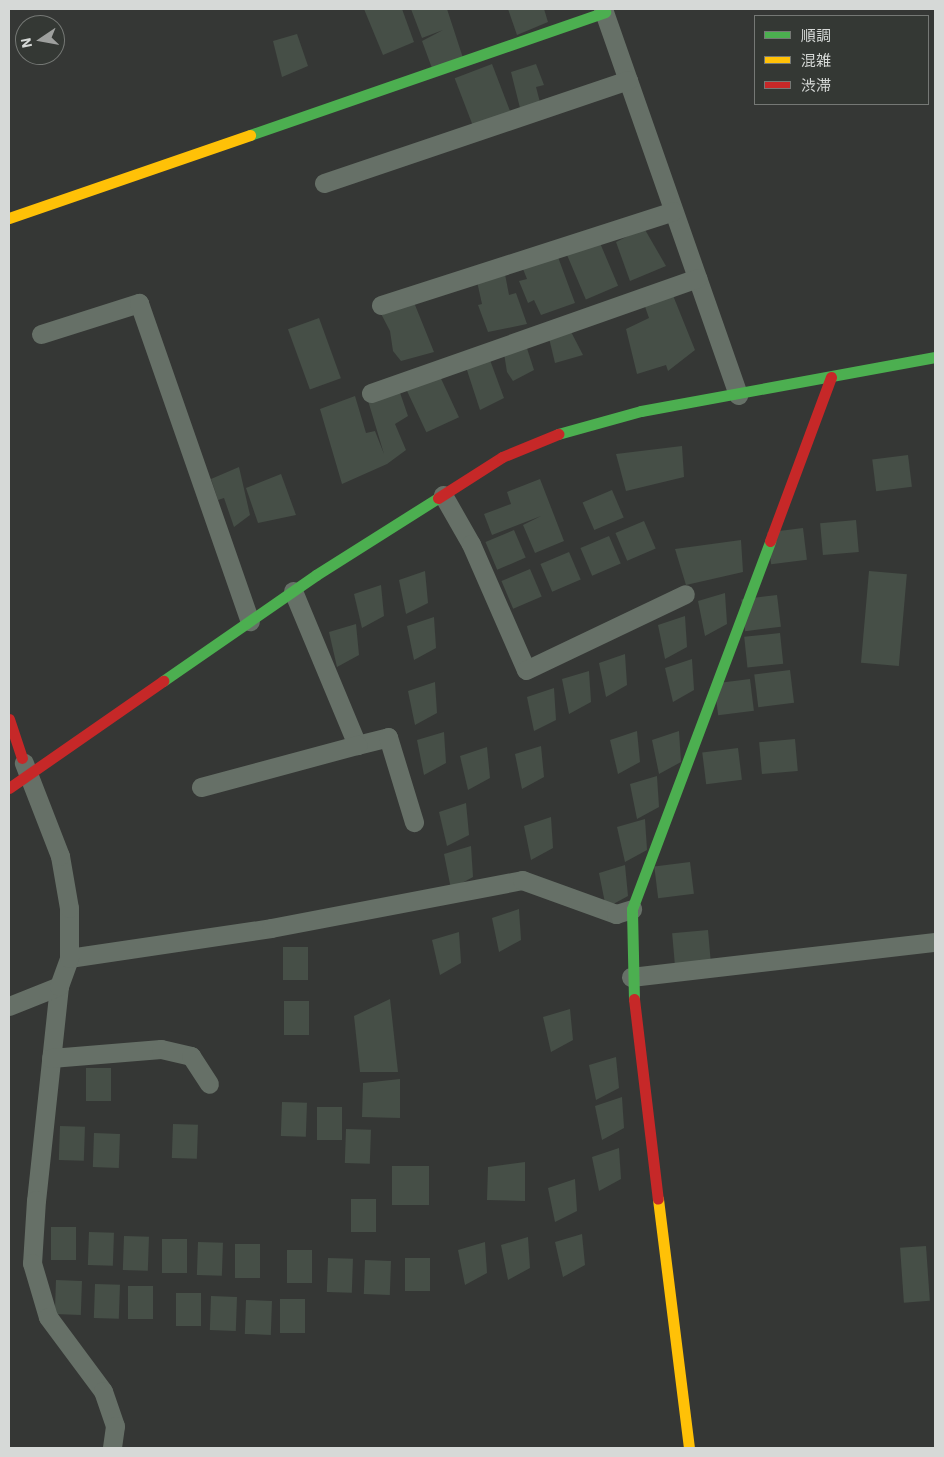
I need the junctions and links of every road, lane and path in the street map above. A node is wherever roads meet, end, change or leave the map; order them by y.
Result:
1 (604, 10) edge
2 (628, 80) junction
3 (324, 184) dead end
4 (673, 211) junction
5 (9, 218) edge
6 (697, 278) junction
7 (381, 305) dead end
8 (41, 334) dead end
9 (935, 356) edge
10 (831, 377) junction
11 (372, 393) dead end
12 (738, 395) junction
13 (443, 495) junction
14 (293, 591) junction
15 (684, 594) dead end
16 (250, 621) junction
17 (9, 719) edge
18 (357, 744) junction
19 (20, 760) edge
20 (201, 787) dead end
21 (9, 788) edge
22 (414, 822) dead end
23 (632, 909) junction
24 (935, 942) edge
25 (69, 958) junction
26 (631, 977) junction
27 (59, 986) junction
28 (9, 1006) edge
29 (51, 1058) junction
30 (209, 1084) dead end
31 (112, 1448) edge
32 (689, 1448) edge

1 - 2 street
1 - 5 street
2 - 3 street
2 - 4 street
4 - 6 street
4 - 7 street
6 - 11 street
6 - 12 street
8 - 16 street
9 - 10 street
10 - 12 street
10 - 23 street
12 - 13 street
13 - 14 street
13 - 15 street
14 - 16 street
14 - 18 street
16 - 19 street
17 - 19 street
18 - 20 street
18 - 22 street
19 - 21 street
19 - 25 street
23 - 25 street
23 - 26 street
24 - 26 street
25 - 27 street
26 - 32 street
27 - 28 street
27 - 29 street
29 - 30 street
29 - 31 street

